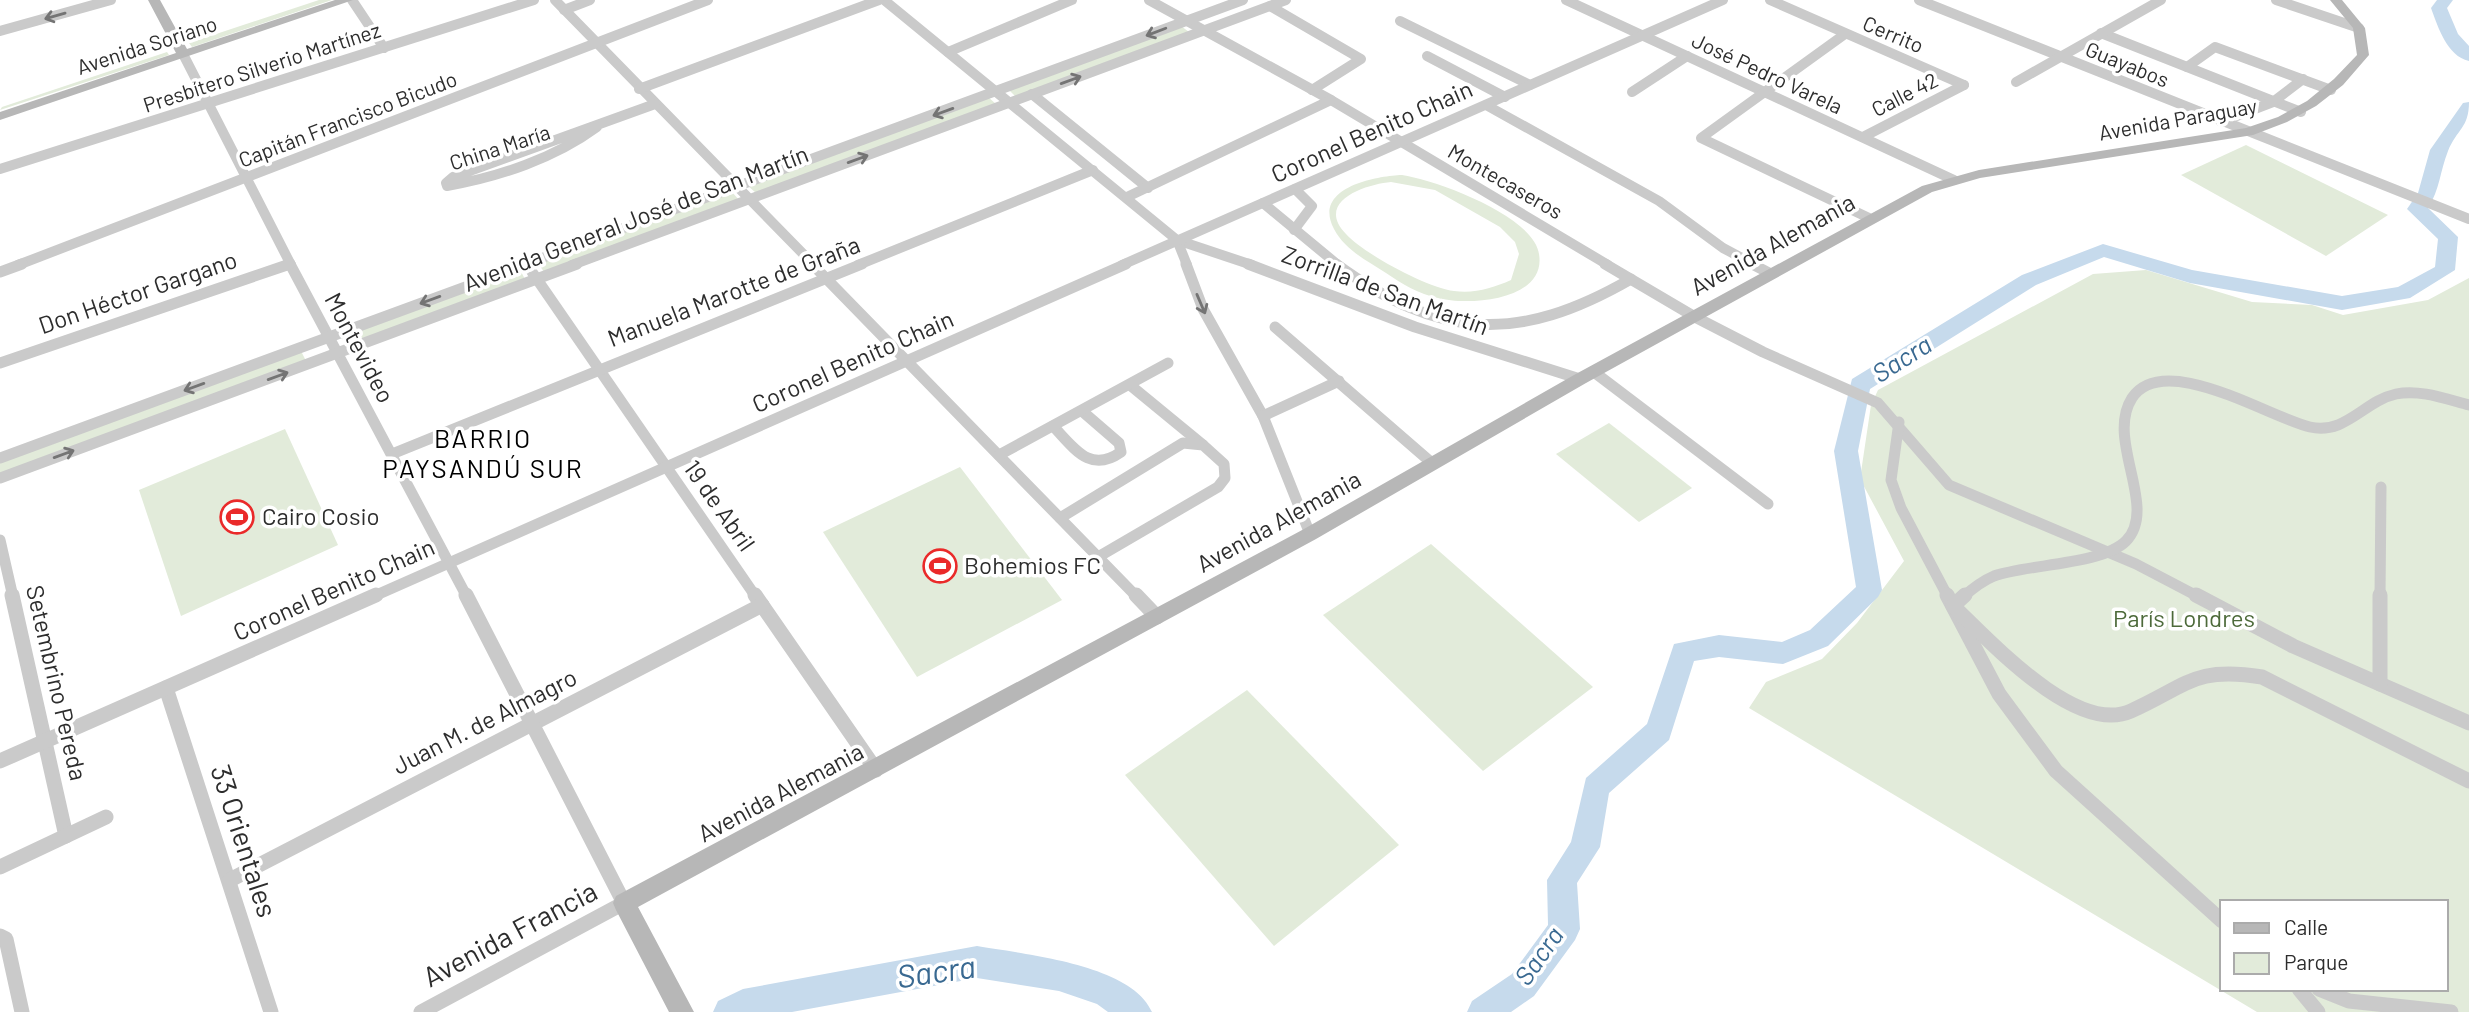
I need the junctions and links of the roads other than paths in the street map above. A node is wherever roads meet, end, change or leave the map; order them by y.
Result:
1 (111, 0) edge
2 (154, 0) edge
3 (313, 0) edge
4 (346, 0) edge
5 (534, 0) edge
6 (555, 0) edge
7 (590, 0) edge
8 (708, 0) edge
9 (881, 0) edge
10 (1072, 0) edge
11 (1149, 0) edge
12 (1243, 0) edge
13 (1286, 0) edge
14 (1566, 0) edge
15 (1723, 0) edge
16 (1770, 0) edge
17 (2161, 0) edge
18 (2276, 0) edge
19 (2336, 0) edge
20 (1927, 1) edge
21 (1270, 6) junction
22 (564, 10) junction
23 (1186, 21) junction
24 (1400, 21) dead end
25 (2358, 28) junction
26 (0, 31) edge
27 (1204, 31) junction
28 (2101, 33) junction
29 (1845, 34) junction
30 (1642, 35) junction
31 (596, 43) junction
32 (384, 48) junction
33 (181, 50) junction
34 (948, 52) junction
35 (1427, 56) dead end
36 (1686, 56) junction
37 (2058, 57) junction
38 (2187, 68) junction
39 (2303, 79) junction
40 (2016, 82) dead end
41 (1530, 85) junction
42 (1964, 85) joint
43 (639, 89) junction
44 (1312, 90) junction
45 (2332, 90) junction
46 (998, 91) junction
47 (1632, 92) dead end
48 (1764, 92) junction
49 (1032, 94) junction
50 (1505, 97) junction
51 (1331, 100) junction
52 (1011, 102) junction
53 (2273, 102) junction
54 (0, 104) edge
55 (206, 104) junction
56 (655, 104) junction
57 (1486, 105) junction
58 (2301, 113) junction
59 (0, 116) edge
60 (2221, 122) junction
61 (597, 127) junction
62 (2248, 132) junction
63 (1863, 137) junction
64 (1400, 143) junction
65 (0, 169) edge
66 (1093, 170) junction
67 (245, 178) junction
68 (1954, 180) junction
69 (737, 188) junction
70 (1148, 188) junction
71 (1296, 188) junction
72 (2402, 191) joint
73 (1127, 197) junction
74 (748, 200) junction
75 (1262, 203) junction
76 (1868, 218) junction
77 (2469, 219) edge
78 (1294, 230) junction
79 (1177, 240) junction
80 (290, 264) junction
81 (527, 265) junction
82 (0, 272) edge
83 (1771, 274) junction
84 (536, 279) junction
85 (826, 279) junction
86 (1631, 279) junction
87 (1695, 317) junction
88 (1275, 327) dead end
89 (330, 337) junction
90 (338, 354) junction
91 (906, 361) junction
92 (0, 363) edge
93 (1168, 363) dead end
94 (596, 369) junction
95 (1587, 375) junction
96 (1339, 381) junction
97 (1130, 385) junction
98 (2469, 405) edge
99 (1082, 411) junction
100 (1264, 416) junction
101 (1899, 422) junction
102 (1053, 426) junction
103 (1203, 445) junction
104 (392, 454) junction
105 (999, 456) junction
106 (0, 458) edge
107 (1433, 464) junction
108 (666, 467) junction
109 (0, 478) edge
110 (2381, 487) dead end
111 (1768, 504) dead end
112 (1060, 518) junction
113 (1310, 534) junction
114 (0, 541) edge
115 (2107, 552) junction
116 (1098, 557) junction
117 (449, 561) junction
118 (2, 564) edge
119 (762, 605) junction
120 (1953, 606) junction
121 (1157, 617) junction
122 (2379, 684) junction
123 (166, 688) junction
124 (534, 722) junction
125 (2469, 723) edge
126 (47, 741) junction
127 (0, 761) edge
128 (876, 770) junction
129 (2469, 781) edge
130 (106, 817) dead end
131 (66, 836) junction
132 (0, 867) edge
133 (230, 880) junction
134 (624, 903) junction
135 (2220, 919) edge
136 (0, 936) edge
137 (2301, 991) edge
138 (2324, 991) edge
139 (679, 1006) edge
140 (23, 1012) edge
141 (271, 1012) edge
142 (421, 1012) edge
143 (2318, 1012) edge
144 (2451, 1012) edge

1 -> 26 street
2 - 33 street, Montevideo
3 - 33 street, Avenida Soriano
4 - 32 street
4 - 33 street, Avenida Soriano
5 - 32 street, Presbítero Silverio Martínez
6 - 22 street
7 - 22 street
8 - 31 street, Capitán Francisco Bicudo
9 - 34 street, Zorrilla de San Martín
9 - 43 street
10 - 34 street
11 - 23 street, Montecaseros
12 - 23 street, Avenida General José de San Martín
13 - 21 street, Avenida General José de San Martín
14 - 30 street, José Pedro Varela
15 - 30 street, Coronel Benito Chain
16 - 29 street, Cerrito
17 - 28 street
18 - 25 street
19 - 25 street
20 - 37 street, Guayabos
21 - 27 street, Avenida General José de San Martín
21 - 44 street
22 - 31 street
23 - 27 street, Montecaseros
23 -> 46 street, Avenida General José de San Martín
24 - 41 street
25 - 45 street, Avenida Paraguay
27 - 44 street, Montecaseros
49 -> 27 street, Avenida General José de San Martín
28 - 37 street
28 - 38 street
29 - 42 street, Cerrito
29 - 48 street
30 - 36 street, José Pedro Varela
30 - 41 street, Coronel Benito Chain
31 - 43 street
31 - 67 street, Capitán Francisco Bicudo
32 - 55 street, Presbítero Silverio Martínez
33 - 54 street, Avenida Soriano
33 - 55 street, Montevideo
33 - 59 street, Avenida Soriano
34 - 46 street, Zorrilla de San Martín
35 - 50 street
36 - 47 street
36 - 48 street, José Pedro Varela
37 - 40 street
37 - 60 street, Guayabos
38 - 39 street
38 - 53 street
39 - 45 street
39 - 53 street
41 - 50 street, Coronel Benito Chain
42 - 63 street, Calle 42
43 - 56 street
44 - 51 street, Montecaseros
45 - 58 street, Avenida Paraguay
46 - 52 street, Zorrilla de San Martín
46 -> 69 street, Avenida General José de San Martín
48 - 63 street, José Pedro Varela
48 - 76 street
49 - 52 street, Avenida General José de San Martín
49 - 70 street
50 - 57 street, Coronel Benito Chain
51 - 64 street, Montecaseros
51 - 70 street
52 - 66 street, Zorrilla de San Martín
74 -> 52 street, Avenida General José de San Martín
53 - 58 street
53 - 60 street
55 - 65 street, Presbítero Silverio Martínez
55 - 67 street, Montevideo
56 - 61 street, China María
56 - 69 street
57 - 64 street, Coronel Benito Chain
57 - 83 street
58 - 62 street, Avenida Paraguay
60 - 62 street, Guayabos
61 - 61 street, China María
62 - 68 street, Avenida Paraguay
62 - 72 street, Guayabos
63 - 68 street, José Pedro Varela
64 - 71 street, Coronel Benito Chain
64 - 86 street, Montecaseros
66 - 73 street, Zorrilla de San Martín
66 - 85 street, Manuela Marotte de Graña
67 - 80 street, Montevideo
67 - 82 street, Capitán Francisco Bicudo
68 - 76 street, Avenida Alemania
69 - 74 street
69 - 81 street, Avenida General José de San Martín
70 - 73 street
71 - 75 street, Coronel Benito Chain
71 - 78 street
72 - 77 street
73 - 79 street, Zorrilla de San Martín
74 - 84 street, Avenida General José de San Martín
74 - 85 street
75 - 78 street
75 - 79 street, Coronel Benito Chain
76 - 83 street, Avenida Alemania
78 - 86 street
79 - 91 street, Coronel Benito Chain
79 - 95 street, Zorrilla de San Martín
79 -> 100 street, Zorrilla de San Martín
80 - 89 street, Montevideo
80 - 92 street, Don Héctor Gargano
81 - 84 street, 19 de Abril
81 -> 89 street, Avenida General José de San Martín
83 - 87 street, Avenida Alemania
84 - 90 street, Avenida General José de San Martín
84 - 94 street, 19 de Abril
85 - 91 street
85 - 94 street, Manuela Marotte de Graña
86 - 87 street, Montecaseros
87 - 95 street, Avenida Alemania
87 - 101 street, Montecaseros
88 - 96 street
89 - 90 street, Montevideo
89 -> 106 street, Avenida General José de San Martín
90 - 104 street, Montevideo
109 -> 90 street, Avenida General José de San Martín
91 - 105 street
91 - 108 street, Coronel Benito Chain
93 - 97 street
94 - 104 street, Manuela Marotte de Graña
94 - 108 street, 19 de Abril
95 - 107 street, Avenida Alemania
95 - 111 street, Zorrilla de San Martín
96 - 100 street
96 - 107 street
97 - 99 street
97 - 103 street
98 - 115 street
99 - 102 street
99 - 102 street
100 - 113 street, Zorrilla de San Martín
101 - 115 street, Montecaseros
101 - 120 street
102 - 105 street
103 - 112 street
103 - 116 street
104 - 117 street, Montevideo
105 - 112 street
107 - 113 street, Avenida Alemania
108 - 117 street, Coronel Benito Chain
108 - 119 street, 19 de Abril
110 - 122 street
112 - 116 street
113 - 121 street, Avenida Alemania
114 - 118 street, Setembrino Pereda
115 - 120 street
115 - 122 street, Montecaseros
116 - 121 street
117 - 123 street, Coronel Benito Chain
117 - 124 street, Montevideo
118 - 126 street, Setembrino Pereda
119 - 124 street, Juan M. de Almagro
119 - 128 street, 19 de Abril
120 - 129 street
120 - 135 street
121 - 128 street, Avenida Alemania
122 - 125 street, Montecaseros
123 - 126 street, Coronel Benito Chain
123 - 133 street, 33 Orientales
124 - 133 street, Juan M. de Almagro
124 - 134 street, Montevideo
126 - 127 street, Coronel Benito Chain
126 - 131 street, Setembrino Pereda
128 - 134 street, Avenida Alemania
130 - 131 street
131 - 132 street
133 - 141 street, 33 Orientales
134 - 139 street
134 - 142 street, Avenida Francia
136 - 140 street
137 - 143 street
138 - 144 street

